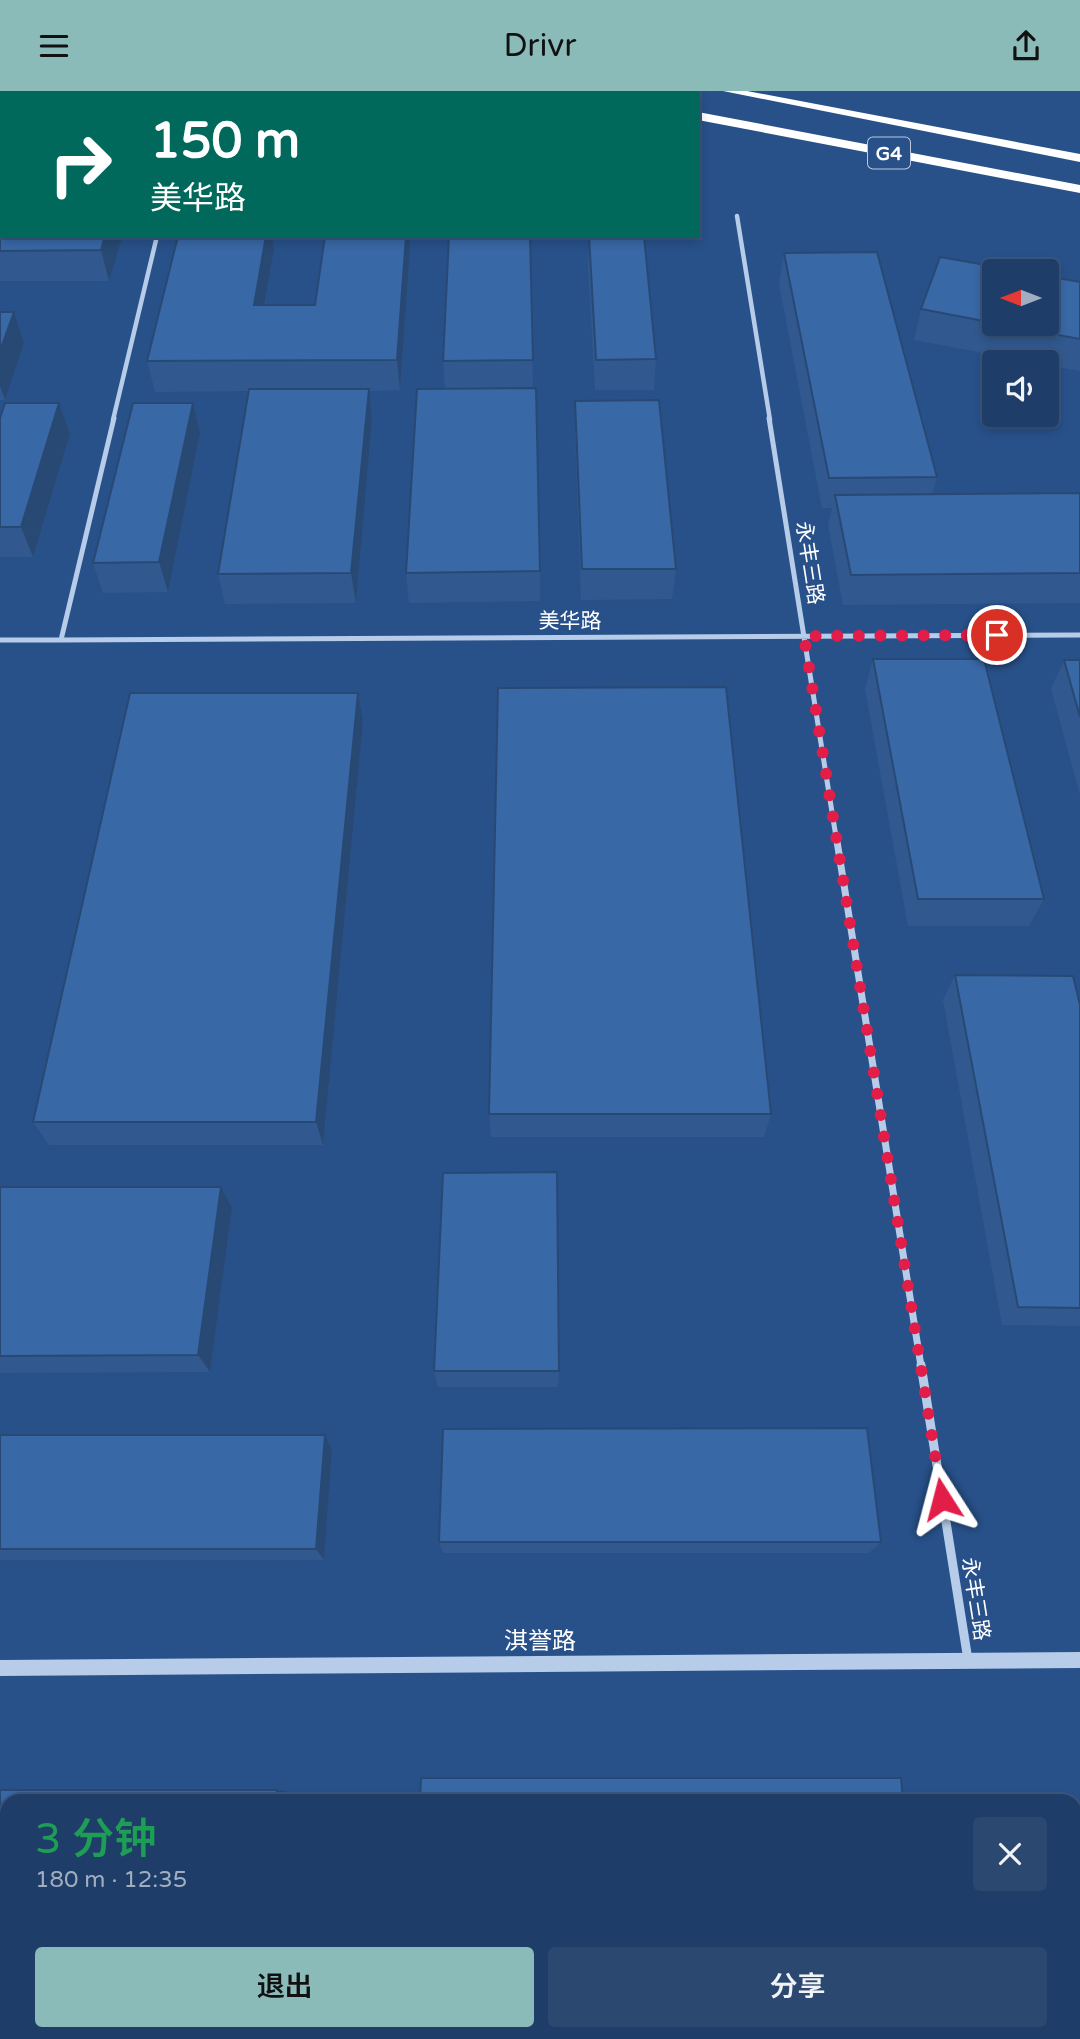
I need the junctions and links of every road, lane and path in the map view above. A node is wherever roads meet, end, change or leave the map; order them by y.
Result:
1 (729, 91) edge
2 (700, 116) edge
3 (1080, 157) edge
4 (1080, 190) edge
5 (737, 216) dead end
6 (157, 238) edge
7 (1080, 635) edge
8 (804, 636) junction
9 (61, 639) junction
10 (0, 640) edge
11 (1080, 1660) edge
12 (968, 1661) junction
13 (0, 1668) edge

1 - 3 highway, G4
2 - 4 highway, G4
5 - 8 street, 永丰三路
6 - 9 street
7 - 8 street, 美华路
8 - 9 street, 美华路
8 - 12 street, 永丰三路
9 - 10 street, 美华路
11 - 12 street, 淇誉路
12 - 13 street, 淇誉路

